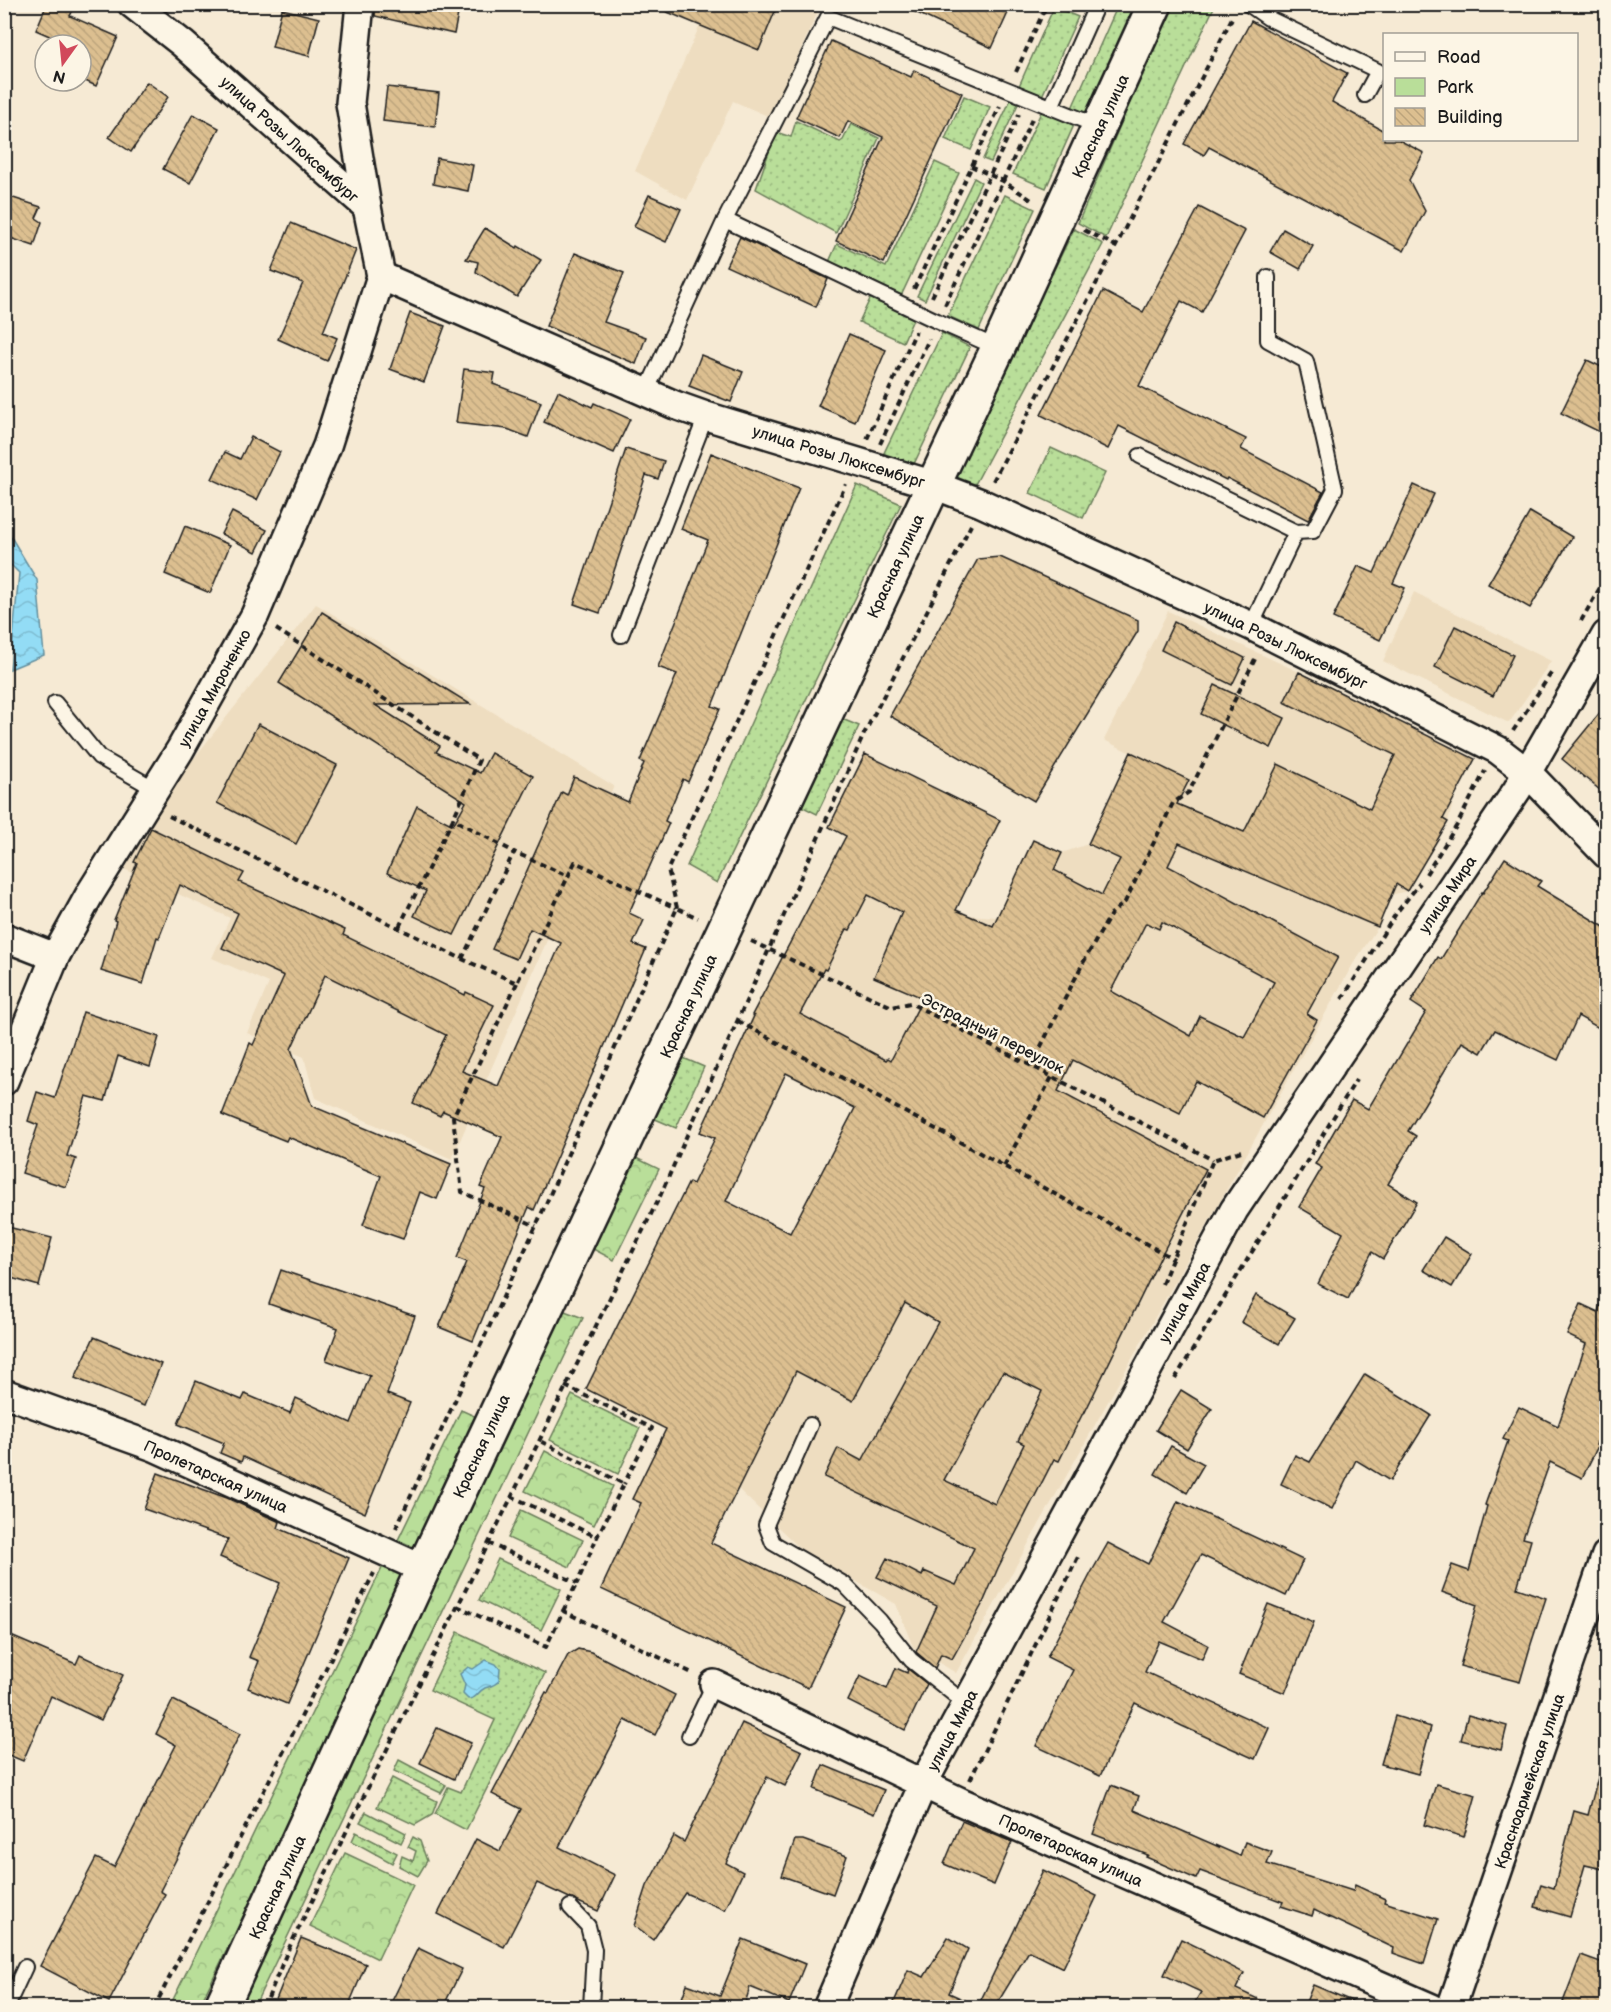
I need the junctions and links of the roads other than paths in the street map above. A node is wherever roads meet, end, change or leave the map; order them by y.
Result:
1 (132, 4) edge
2 (360, 4) edge
3 (1097, 4) edge
4 (1155, 4) edge
5 (1248, 4) edge
6 (1365, 95) dead end
7 (1040, 102) junction
8 (1100, 127) junction
9 (367, 207) junction
10 (725, 220) junction
11 (381, 276) junction
12 (1268, 277) dead end
13 (998, 348) junction
14 (646, 392) junction
15 (706, 416) junction
16 (1140, 456) dead end
17 (934, 485) junction
18 (1296, 532) junction
19 (1606, 634) edge
20 (621, 635) dead end
21 (1256, 637) junction
22 (55, 703) dead end
23 (1528, 773) junction
24 (150, 797) junction
25 (1606, 854) edge
26 (4, 937) edge
27 (55, 957) junction
28 (4, 1081) edge
29 (4, 1393) edge
30 (810, 1425) dead end
31 (1606, 1555) edge
32 (423, 1569) junction
33 (714, 1684) joint
34 (966, 1704) junction
35 (689, 1736) dead end
36 (923, 1784) junction
37 (570, 1907) dead end
38 (25, 1967) dead end
39 (6, 2007) edge
40 (221, 2007) edge
41 (591, 2007) edge
42 (827, 2007) edge
43 (1432, 2007) edge
44 (1451, 2007) edge

1 - 9 street, улица Розы Люксембург
2 - 9 street
3 - 7 lane
4 - 8 main road, Красная улица
5 - 6 lane
7 - 8 lane
7 - 10 lane
8 - 13 main road, Красная улица
9 - 11 street, улица Розы Люксембург
10 - 13 lane
10 - 14 lane
11 - 14 street, улица Розы Люксембург
11 - 24 street, улица Мироненко
12 - 18 lane
13 - 17 main road, Красная улица
14 - 15 street, улица Розы Люксембург
15 - 17 street, улица Розы Люксембург
15 - 20 lane
16 - 18 lane
17 - 21 street, улица Розы Люксембург
17 - 32 main road, Красная улица
18 - 21 lane
19 - 23 street, улица Мира
21 - 23 street, улица Розы Люксембург
22 - 24 lane
23 - 25 street, улица Розы Люксембург
23 - 34 street, улица Мира
24 - 27 street, улица Мироненко
26 - 27 street
27 - 28 street, улица Мироненко
29 - 32 street, Пролетарская улица
30 - 34 lane
31 - 44 street, Красноармейская улица
32 - 40 main road, Красная улица
33 - 35 lane
33 - 36 street, Пролетарская улица
34 - 36 street, улица Мира
36 - 42 street, улица Мира
36 - 43 street, Пролетарская улица
37 - 41 lane
38 - 39 lane

